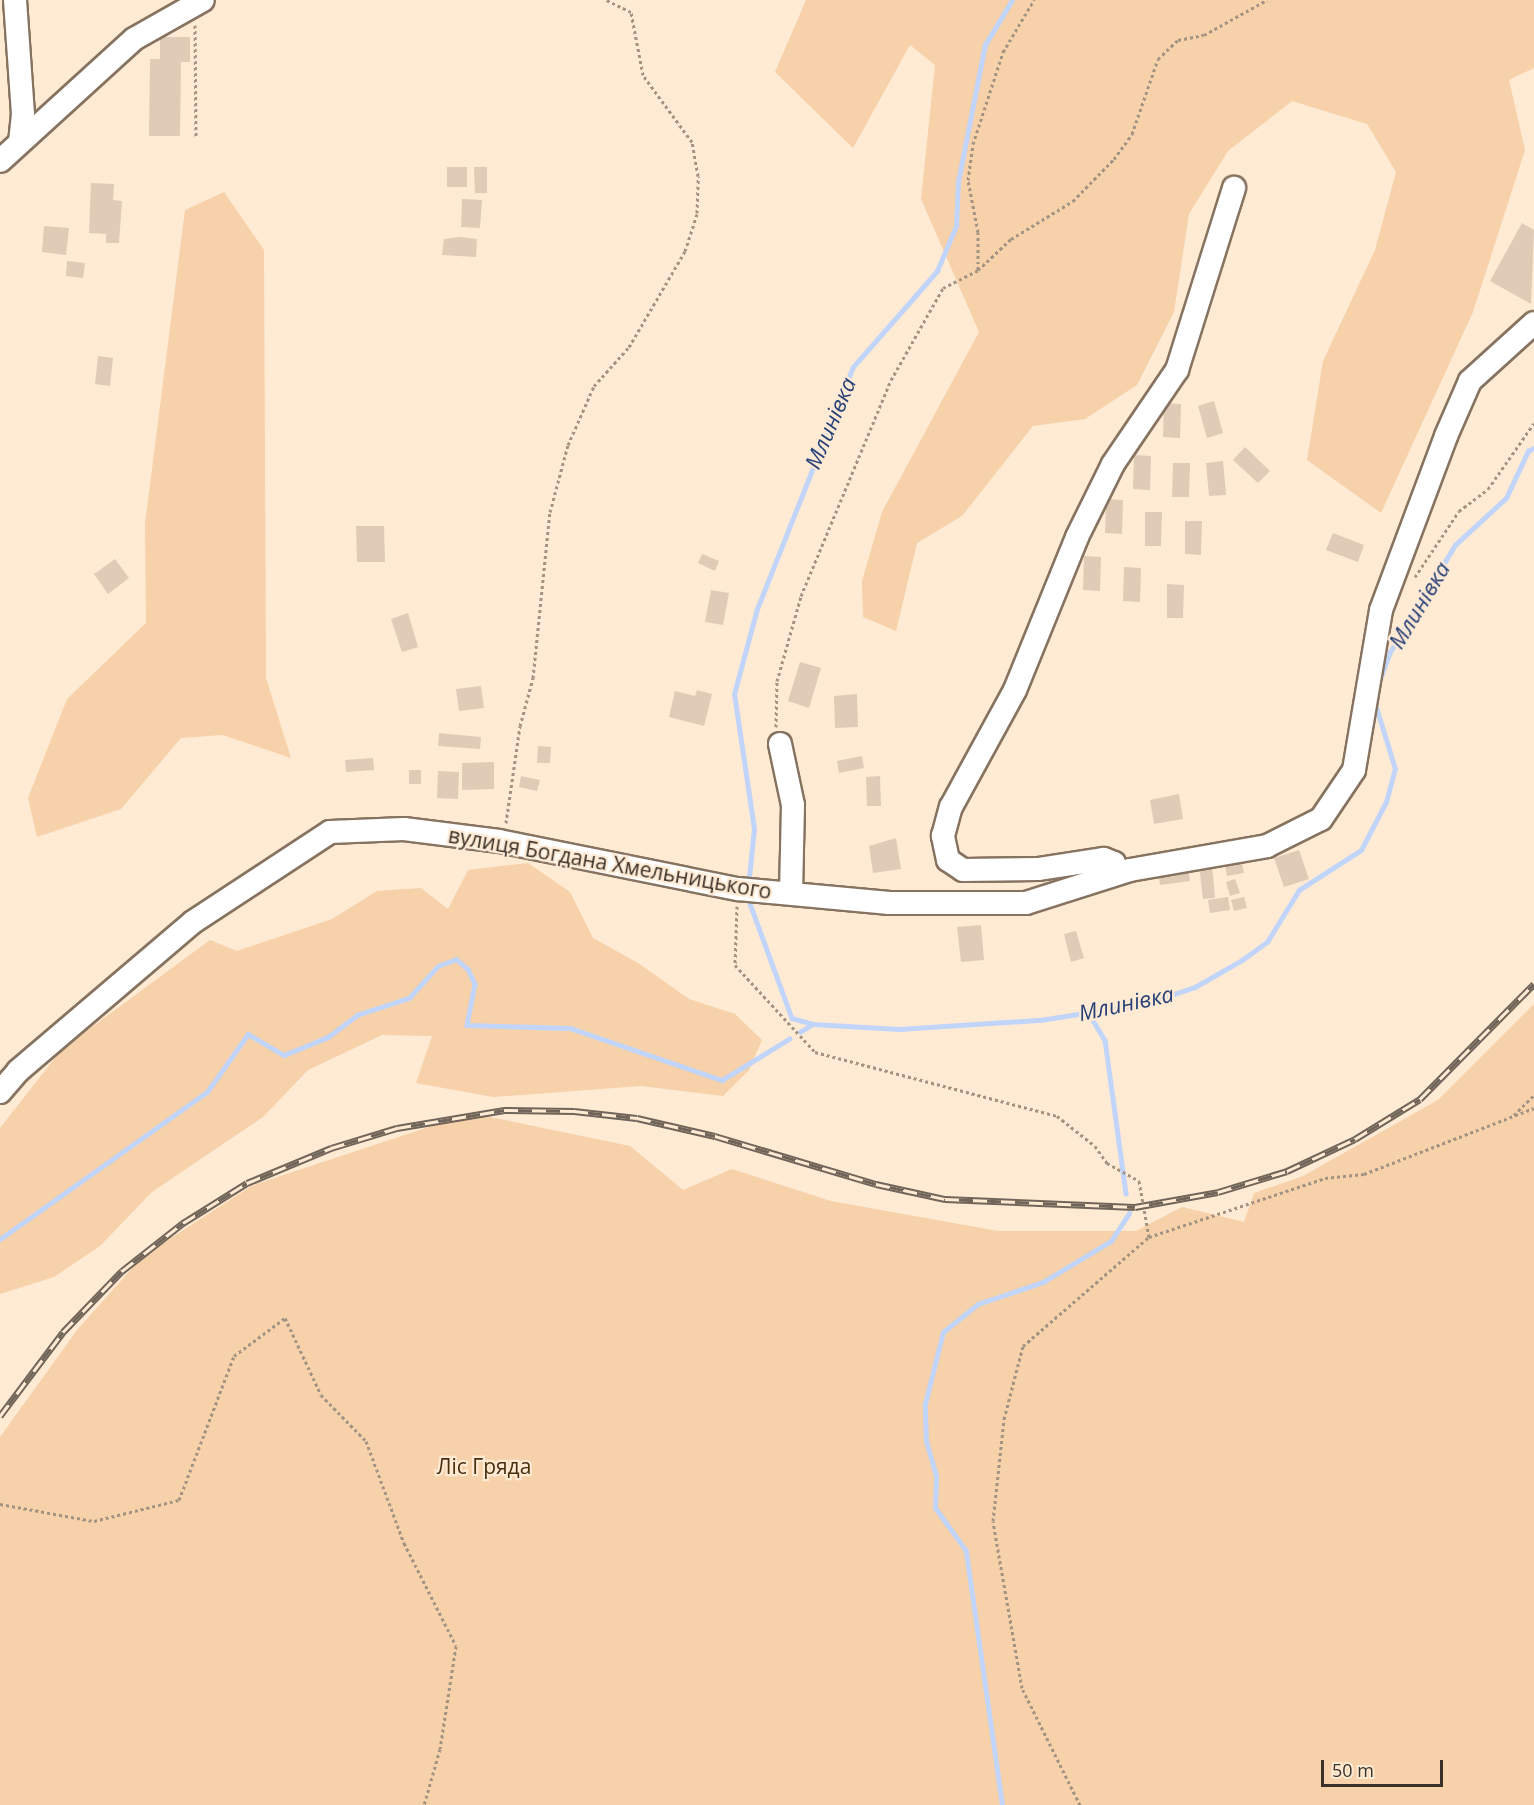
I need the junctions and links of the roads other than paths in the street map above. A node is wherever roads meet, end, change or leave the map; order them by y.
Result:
1 (15, 0) edge
2 (199, 2) edge
3 (20, 142) junction
4 (0, 161) edge
5 (1234, 188) dead end
6 (1534, 324) edge
7 (780, 744) road end
8 (1115, 874) junction
9 (791, 893) junction
10 (0, 1092) edge

1 - 3 street
2 - 3 street
3 - 4 street
5 - 8 street
6 - 8 street, вулиця Богдана Хмельницького
7 - 9 street
8 - 9 street, вулиця Богдана Хмельницького
9 - 10 street, вулиця Богдана Хмельницького

